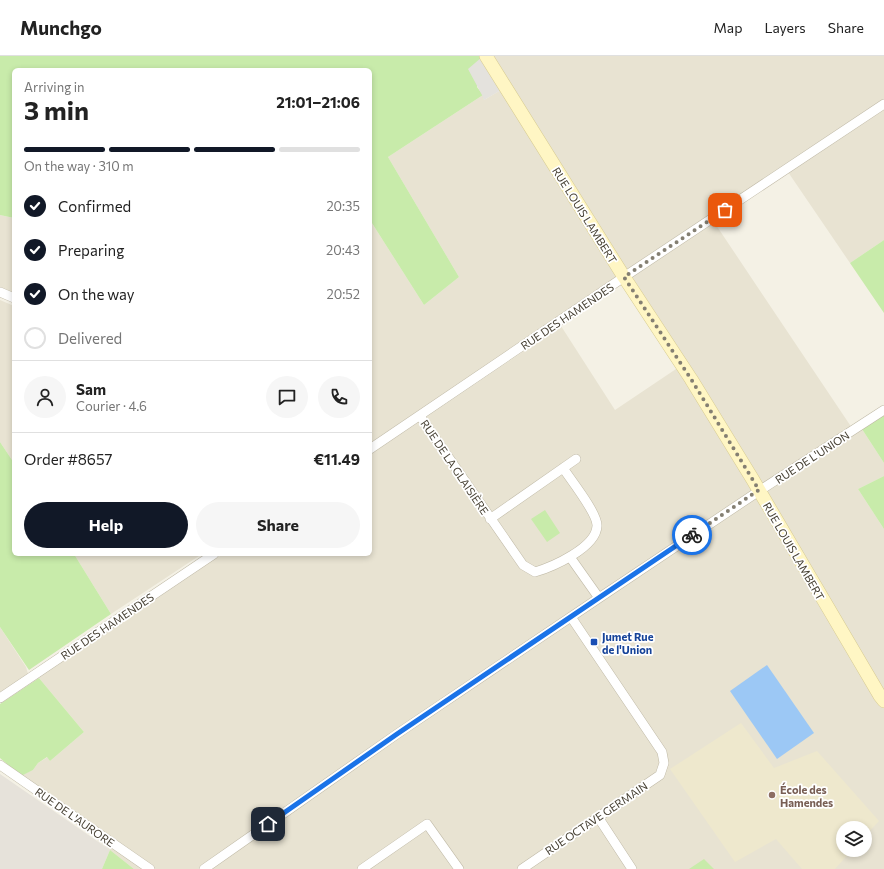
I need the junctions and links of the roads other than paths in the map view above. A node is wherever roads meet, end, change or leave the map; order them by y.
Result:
1 (486, 56) edge
2 (884, 104) edge
3 (624, 277) junction
4 (0, 292) edge
5 (12, 297) edge
6 (884, 410) edge
7 (420, 416) junction
8 (372, 449) edge
9 (576, 459) dead end
10 (563, 468) junction
11 (759, 490) junction
12 (490, 519) junction
13 (211, 556) edge
14 (570, 557) junction
15 (599, 598) junction
16 (570, 617) junction
17 (0, 698) edge
18 (884, 701) edge
19 (0, 766) edge
20 (598, 817) junction
21 (150, 869) edge
22 (204, 869) edge
23 (362, 869) edge
24 (459, 869) edge
25 (522, 869) edge
26 (632, 869) edge

1 - 3 street, RUE LOUIS LAMBERT
2 - 3 street, RUE DES HAMENDES
3 - 7 street, RUE DES HAMENDES
3 - 11 street, RUE LOUIS LAMBERT
4 - 5 street
6 - 11 street, RUE DE L'UNION
7 - 8 street, RUE DES HAMENDES
7 - 12 street, RUE DE LA GLAISIÈRE
9 - 10 street, RUE DE LA GLAISIÈRE
10 - 12 street, RUE DE LA GLAISIÈRE
10 - 14 street, RUE DE LA GLAISIÈRE
11 - 15 street, RUE DE L'UNION
11 - 18 street, RUE LOUIS LAMBERT
12 - 14 street, RUE DE LA GLAISIÈRE
13 - 17 street, RUE DES HAMENDES
14 - 15 street
15 - 16 street, RUE DE L'UNION
16 - 20 street, RUE OCTAVE GERMAIN
16 - 22 street, RUE DE L'UNION
19 - 21 street, RUE DE L'AURORE
20 - 25 street, RUE OCTAVE GERMAIN
20 - 26 street
23 - 24 street

